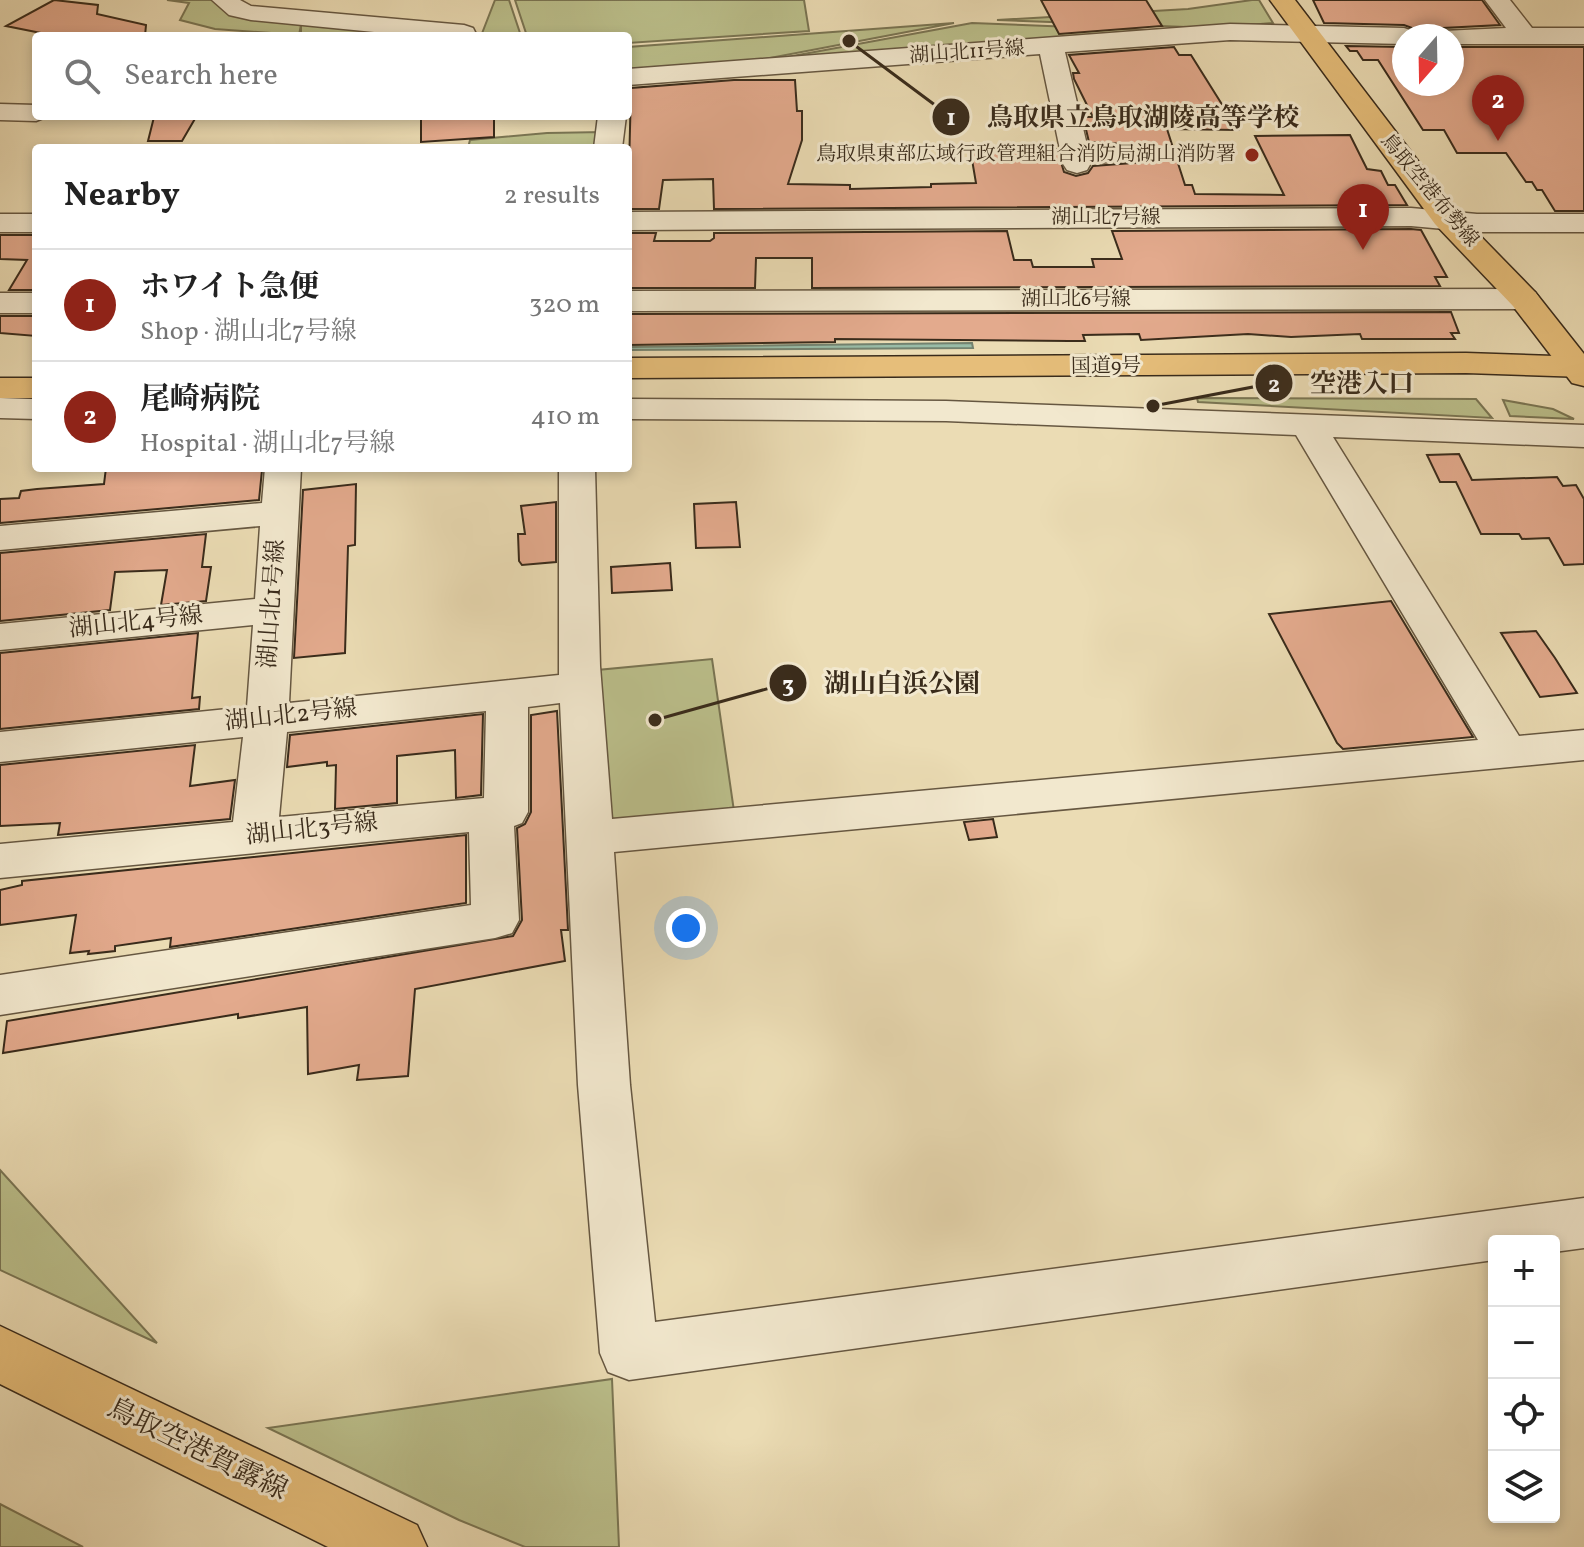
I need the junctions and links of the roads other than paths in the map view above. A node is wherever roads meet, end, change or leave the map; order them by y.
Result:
1 (224, 0) edge
2 (1282, 0) edge
3 (1497, 0) edge
4 (467, 27) edge
5 (1307, 36) junction
6 (1392, 36) edge
7 (1464, 36) edge
8 (1525, 36) junction
9 (1584, 36) edge
10 (1051, 46) junction
11 (632, 77) edge
12 (0, 112) edge
13 (32, 113) edge
14 (612, 120) edge
15 (608, 144) edge
16 (1134, 154) dead end
17 (1446, 218) junction
18 (632, 221) edge
19 (0, 223) edge
20 (32, 223) edge
21 (1584, 223) edge
22 (1524, 299) junction
23 (632, 301) edge
24 (0, 303) edge
25 (32, 303) edge
26 (0, 367) edge
27 (32, 367) edge
28 (632, 368) edge
29 (1582, 376) edge
30 (0, 388) edge
31 (32, 388) edge
32 (632, 389) edge
33 (0, 408) edge
34 (32, 409) edge
35 (632, 409) edge
36 (1309, 427) junction
37 (1584, 436) edge
38 (283, 472) edge
39 (577, 472) edge
40 (279, 513) junction
41 (0, 538) edge
42 (271, 610) junction
43 (0, 637) edge
44 (582, 687) junction
45 (507, 694) junction
46 (267, 718) junction
47 (1584, 745) edge
48 (0, 747) edge
49 (1508, 753) junction
50 (491, 812) junction
51 (254, 836) junction
52 (591, 838) junction
53 (0, 861) edge
54 (0, 995) edge
55 (1584, 1223) edge
56 (0, 1354) edge
57 (395, 1547) edge

1 - 4 street
2 - 5 main road, 鳥取空港布勢線
3 - 8 street
5 - 6 street, 湖山北11号線
5 - 10 street, 湖山北11号線
5 - 17 main road, 鳥取空港布勢線
7 - 8 street
8 - 9 street
10 - 11 street, 湖山北11号線
10 - 16 street
12 - 13 street
14 - 15 street
17 - 18 street, 湖山北7号線
17 - 21 street, 湖山北7号線
17 - 22 main road, 鳥取空港布勢線
19 - 20 street
22 - 23 street, 湖山北6号線
22 - 29 main road, 鳥取空港布勢線
24 - 25 street
26 - 27 main road
28 - 29 main road, 国道9号
29 - 32 main road, 国道9号
30 - 31 main road
33 - 34 street
35 - 36 street
36 - 37 street
36 - 49 street
38 - 40 street, 湖山北1号線
39 - 44 street
40 - 41 street
40 - 42 street, 湖山北1号線
42 - 43 street, 湖山北4号線
42 - 46 street, 湖山北1号線
44 - 45 street, 湖山北2号線
44 - 52 street
45 - 46 street, 湖山北2号線
45 - 50 street
46 - 48 street, 湖山北2号線
46 - 51 street, 湖山北1号線
47 - 49 street
49 - 52 street
50 - 51 street, 湖山北3号線
50 - 54 street
51 - 53 street, 湖山北3号線
52 - 55 street
56 - 57 main road, 鳥取空港賀露線

